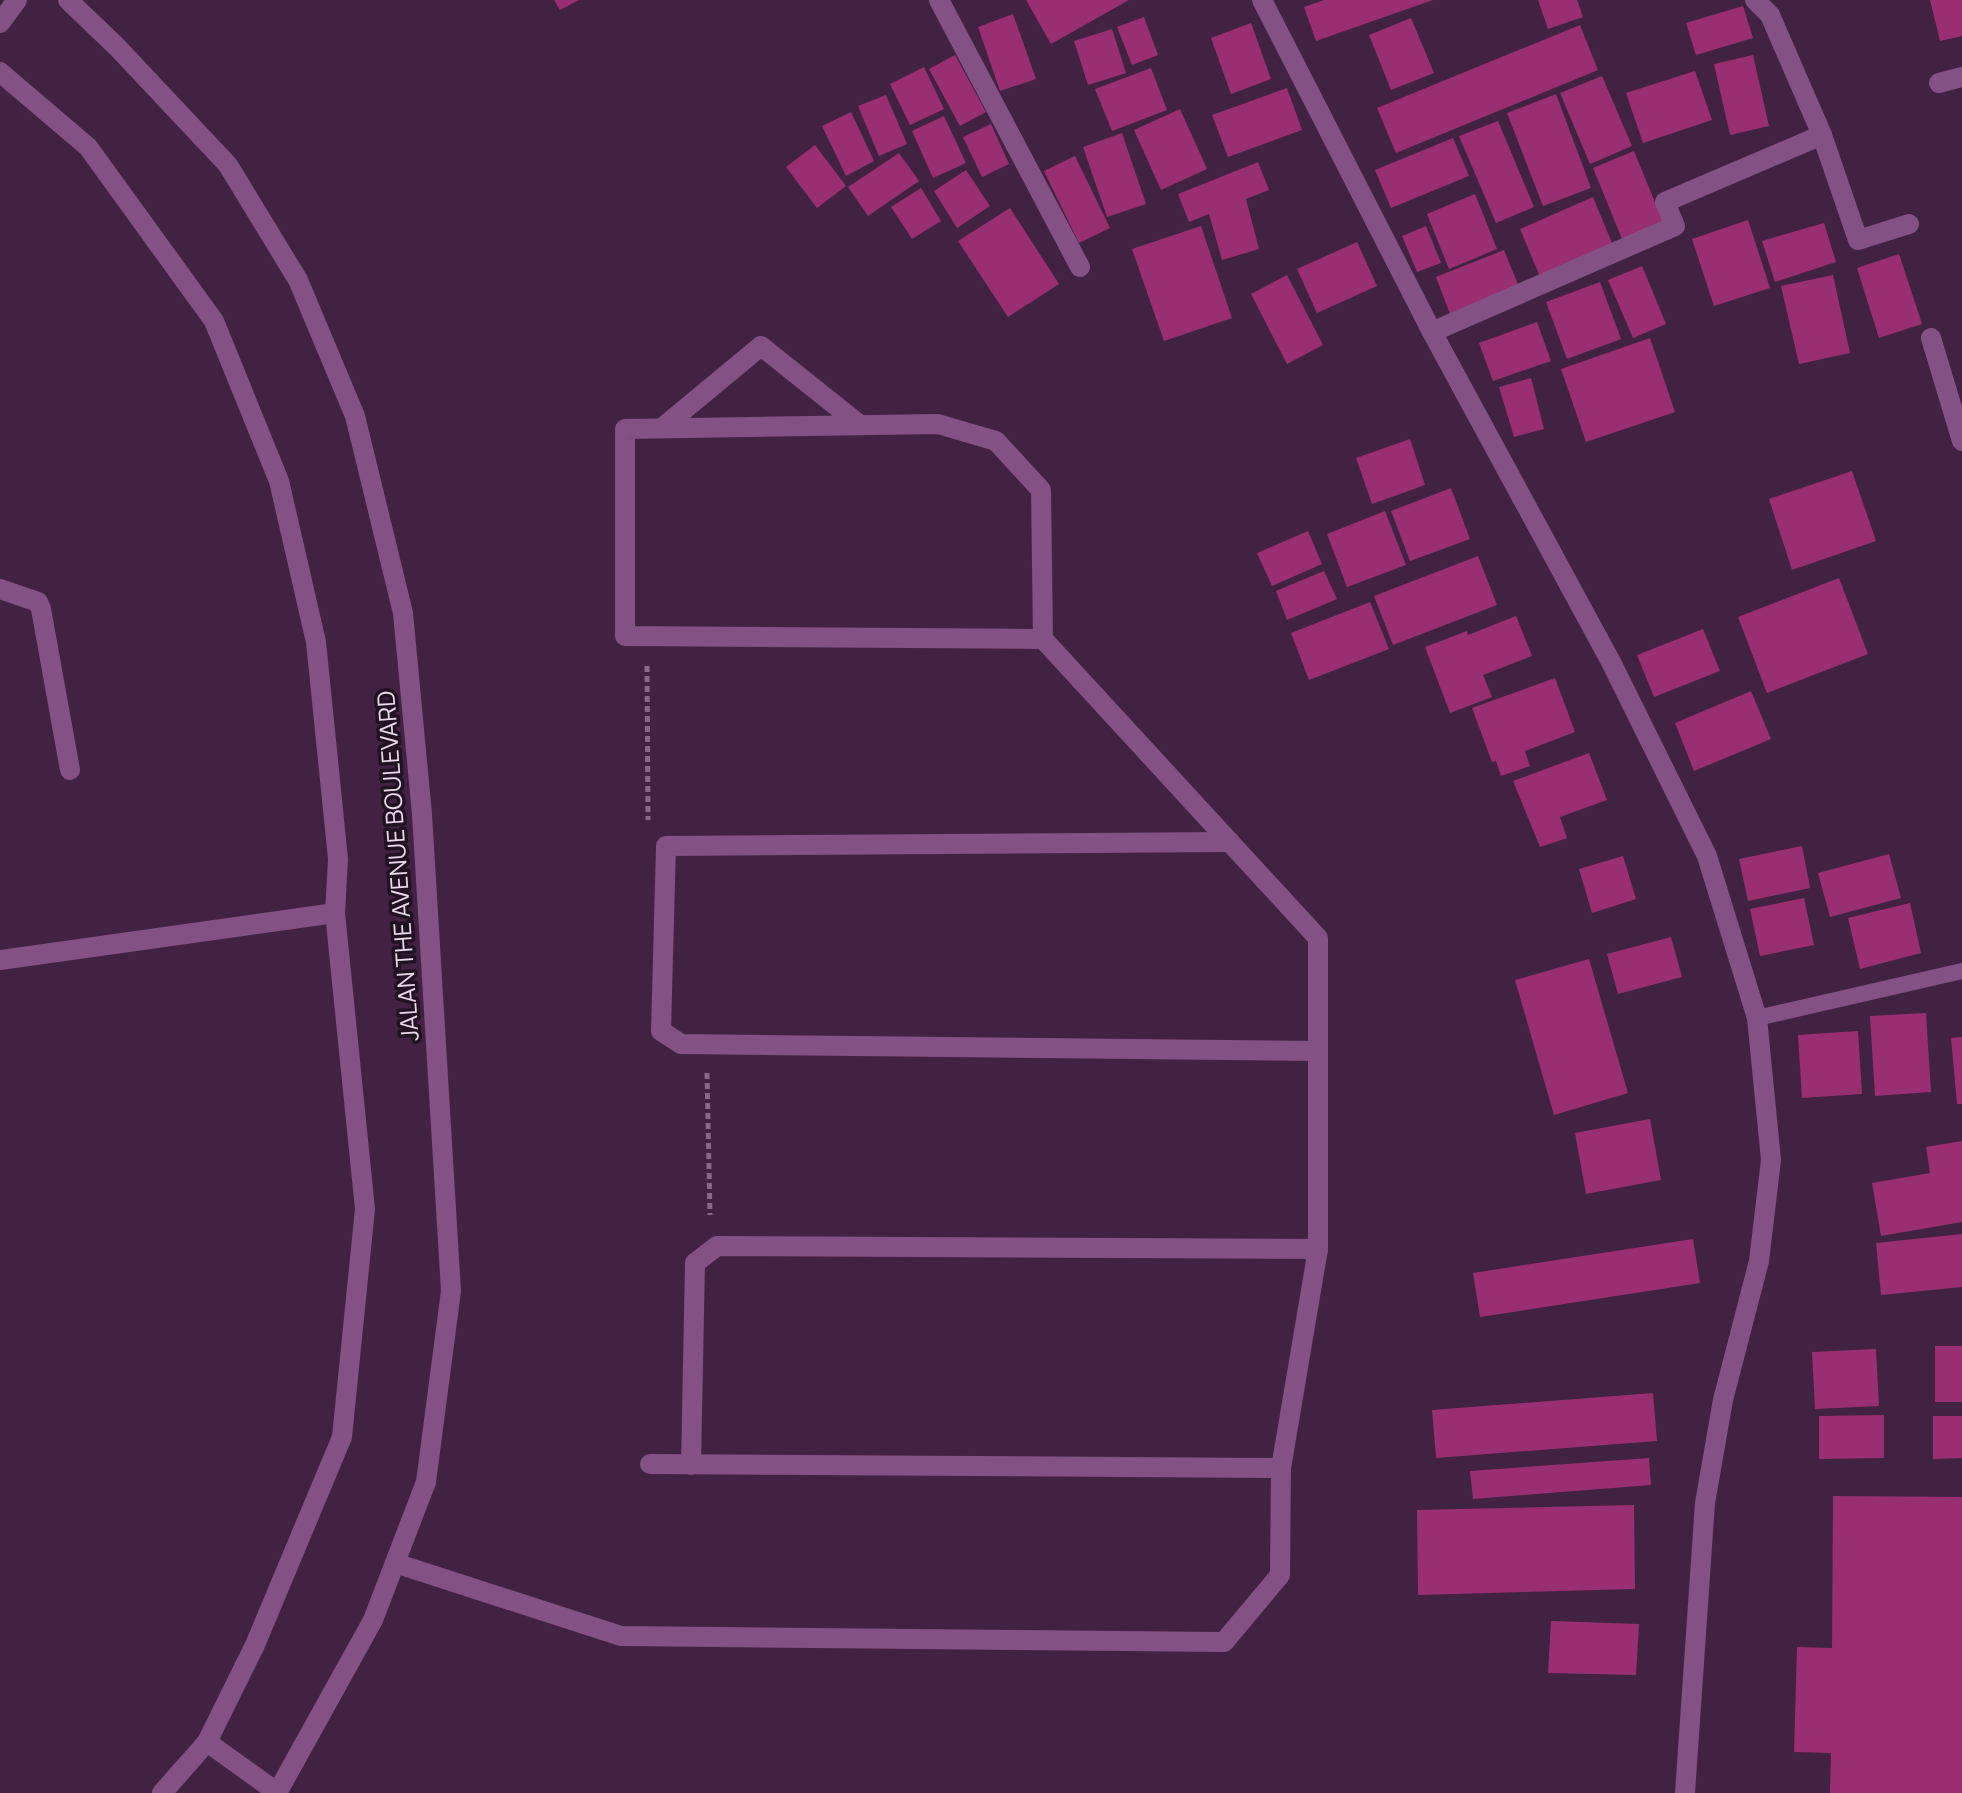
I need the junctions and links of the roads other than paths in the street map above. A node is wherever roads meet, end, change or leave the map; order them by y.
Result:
1 (17, 0) edge
2 (68, 0) edge
3 (939, 0) edge
4 (1262, 0) edge
5 (1755, 0) edge
6 (0, 23) edge
7 (0, 72) edge
8 (1962, 77) edge
9 (1939, 83) dead end
10 (1822, 135) junction
11 (1909, 224) dead end
12 (1080, 267) dead end
13 (1432, 332) junction
14 (1931, 338) dead end
15 (860, 425) junction
16 (662, 428) junction
17 (1962, 441) edge
18 (0, 589) edge
19 (1043, 639) junction
20 (70, 770) dead end
21 (1230, 842) junction
22 (335, 913) junction
23 (0, 960) edge
24 (1962, 971) edge
25 (1757, 1018) junction
26 (1318, 1051) junction
27 (1318, 1249) junction
28 (650, 1464) dead end
29 (691, 1465) junction
30 (1281, 1468) junction
31 (395, 1563) junction
32 (207, 1742) junction
33 (162, 1793) edge
34 (278, 1793) edge
35 (1685, 1793) edge

1 - 6 street
2 - 31 street, JALAN THE AVENUE BOULEVARD
3 - 12 street
4 - 13 street
5 - 10 street
7 - 22 street
8 - 9 street
10 - 11 street
10 - 13 street
13 - 25 street
14 - 17 street
15 - 16 street
15 - 16 street
15 - 19 street
16 - 19 street
18 - 20 street
19 - 21 street
21 - 26 street
21 - 26 street
22 - 23 street
22 - 32 street
24 - 25 lane
25 - 35 street
26 - 27 street
27 - 29 street
27 - 30 street
28 - 29 street
29 - 30 street
30 - 31 street
31 - 34 street, JALAN THE AVENUE BOULEVARD
32 - 33 street
32 - 34 street

